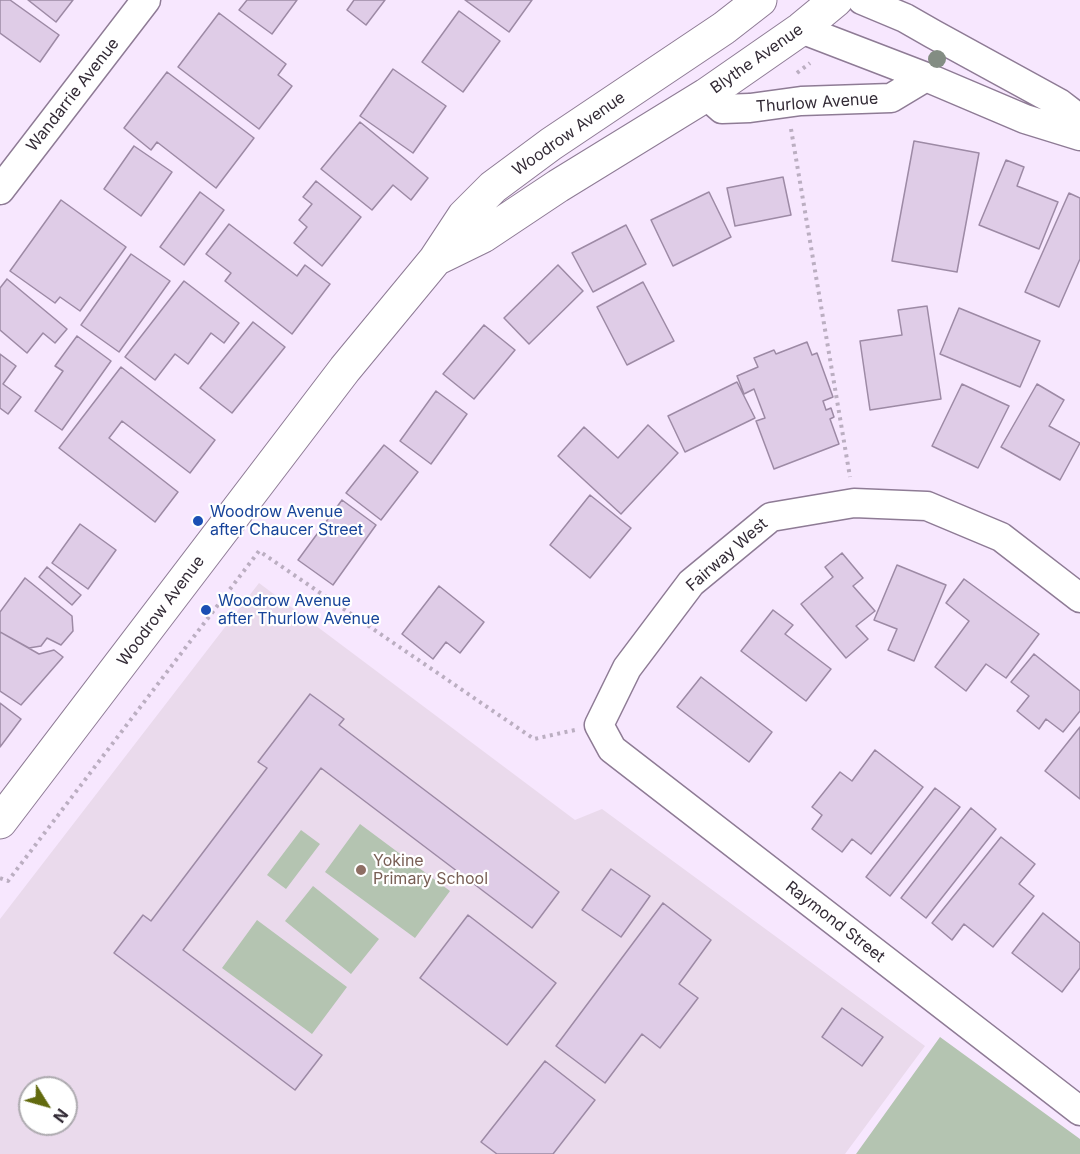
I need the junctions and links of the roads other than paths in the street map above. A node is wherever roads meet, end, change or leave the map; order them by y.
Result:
1 (146, 0) edge
2 (760, 0) edge
3 (836, 0) edge
4 (862, 0) edge
5 (908, 0) edge
6 (728, 14) edge
7 (801, 28) junction
8 (933, 34) junction
9 (926, 76) junction
10 (706, 95) junction
11 (1080, 119) edge
12 (1080, 136) edge
13 (0, 190) edge
14 (435, 260) junction
15 (1080, 598) edge
16 (599, 724) joint
17 (0, 822) edge
18 (1080, 1111) edge

1 - 13 street, Wandarrie Avenue
2 - 6 main road
3 - 7 main road, Blythe Avenue
4 - 8 street
5 - 8 street
6 - 14 main road, Woodrow Avenue
7 - 9 street
7 - 10 main road, Blythe Avenue
8 - 11 street
9 - 10 street, Thurlow Avenue
9 - 12 street
10 - 14 main road, Woodrow Avenue
14 - 17 main road, Woodrow Avenue
15 - 16 street, Fairway West
16 - 18 street, Raymond Street

